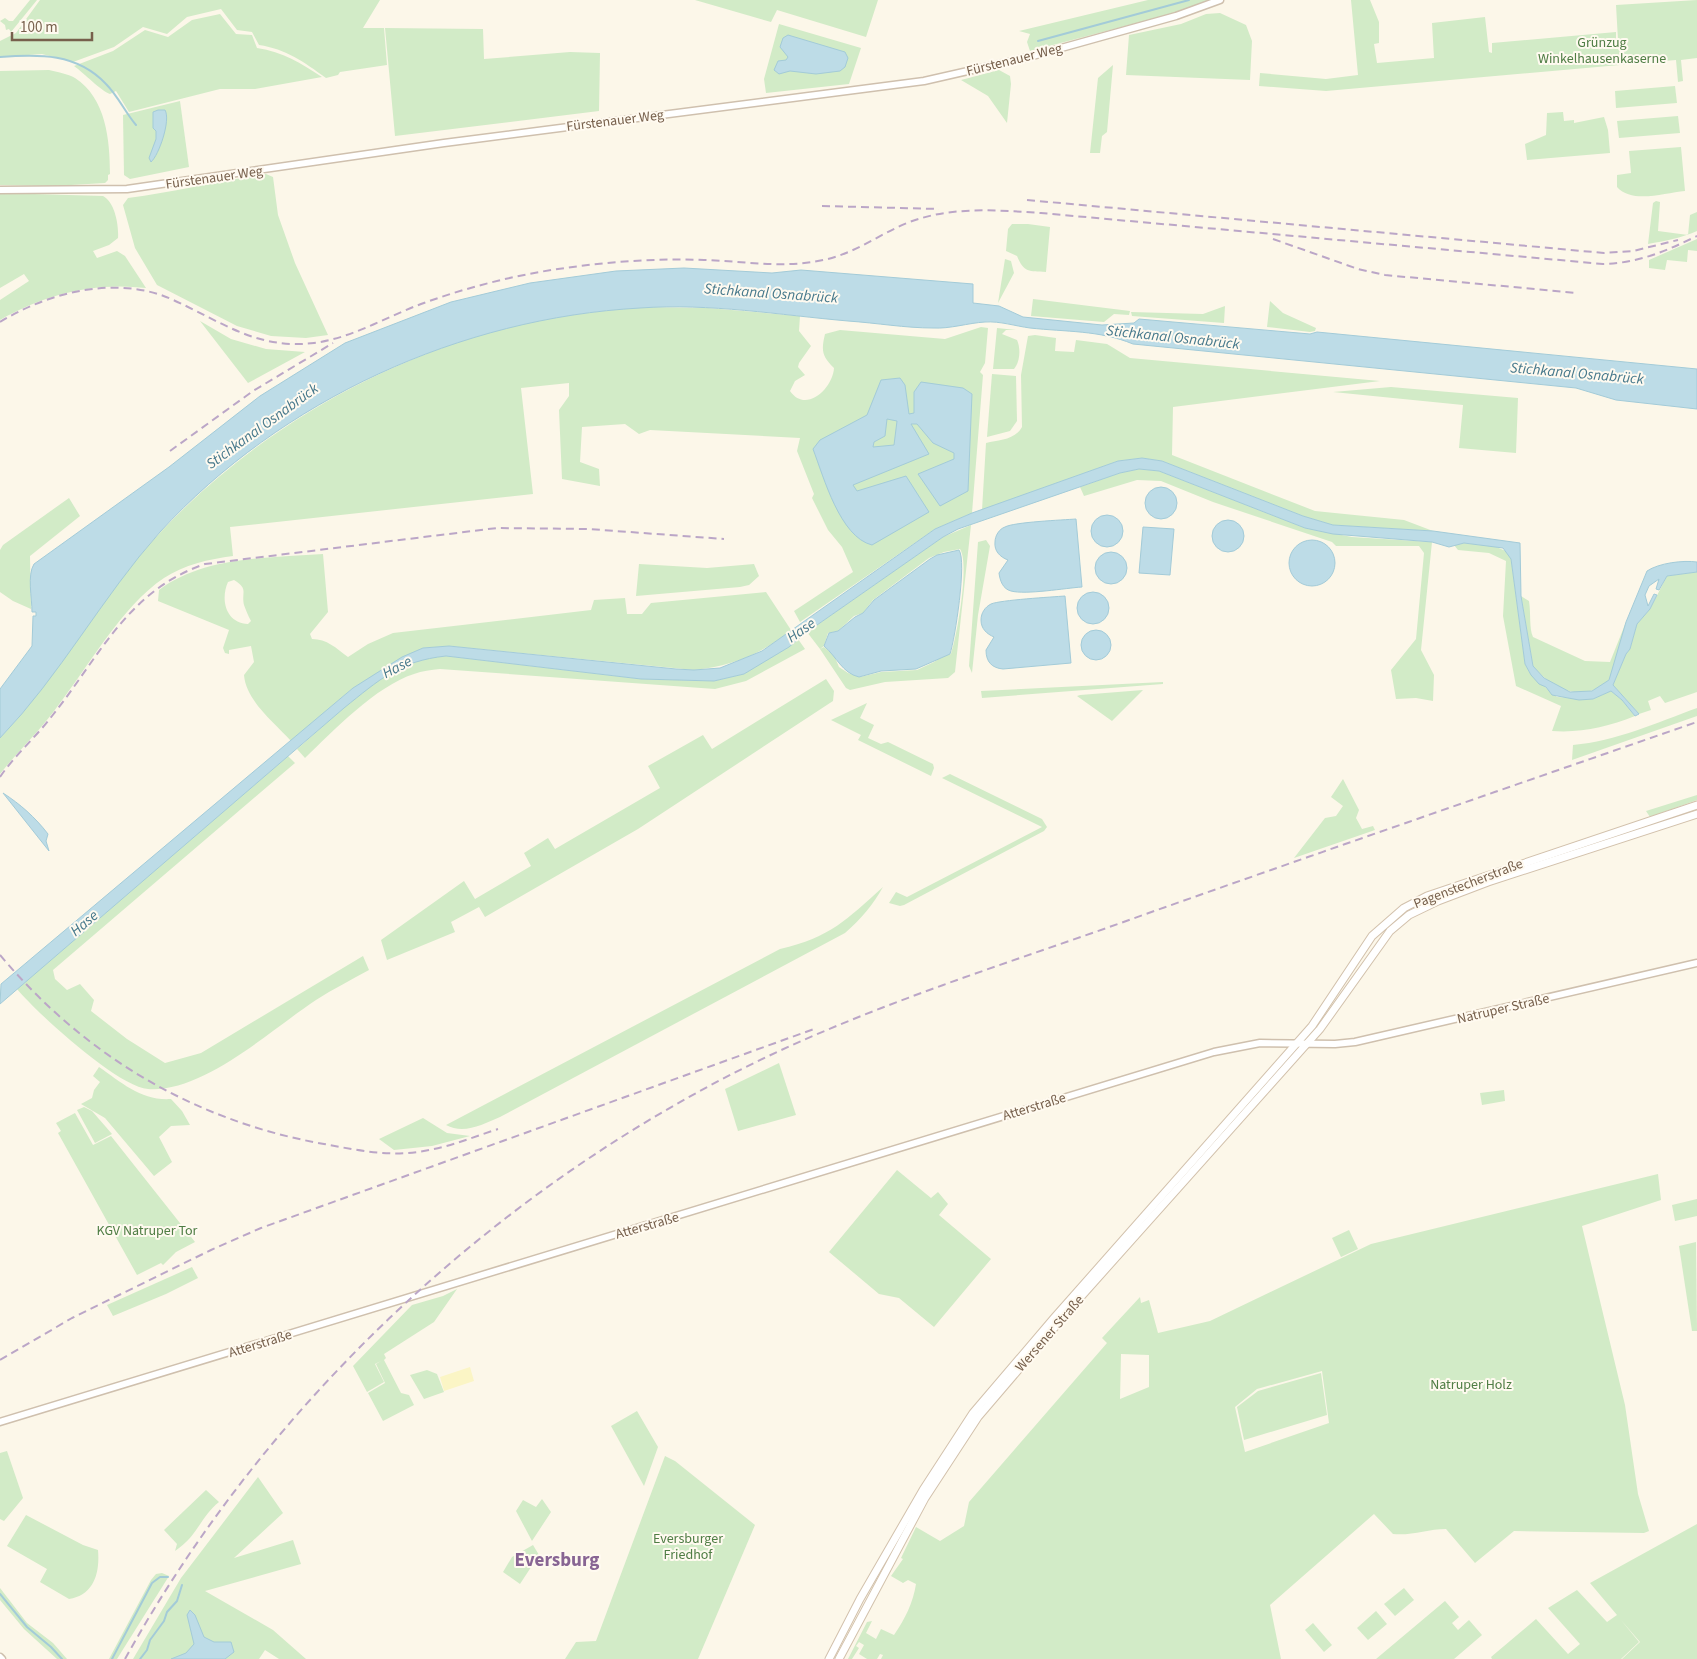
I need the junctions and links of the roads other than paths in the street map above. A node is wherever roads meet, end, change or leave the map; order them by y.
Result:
1 (1220, 0) edge
2 (0, 190) edge
3 (1697, 805) edge
4 (1697, 814) edge
5 (1627, 832) junction
6 (1697, 963) edge
7 (1297, 1043) junction
8 (1308, 1043) junction
9 (0, 1422) edge
10 (829, 1659) edge
11 (839, 1659) edge

1 - 2 street, Fürstenauer Weg
3 - 5 main road, Pagenstecherstraße
4 - 5 main road, Pagenstecherstraße
5 - 7 main road, Pagenstecherstraße
5 - 8 main road, Pagenstecherstraße
6 - 8 street, Natruper Straße
7 - 8 street, Natruper Straße
7 - 9 street, Atterstraße
7 - 10 main road, Wersener Straße
8 - 11 main road, Wersener Straße

